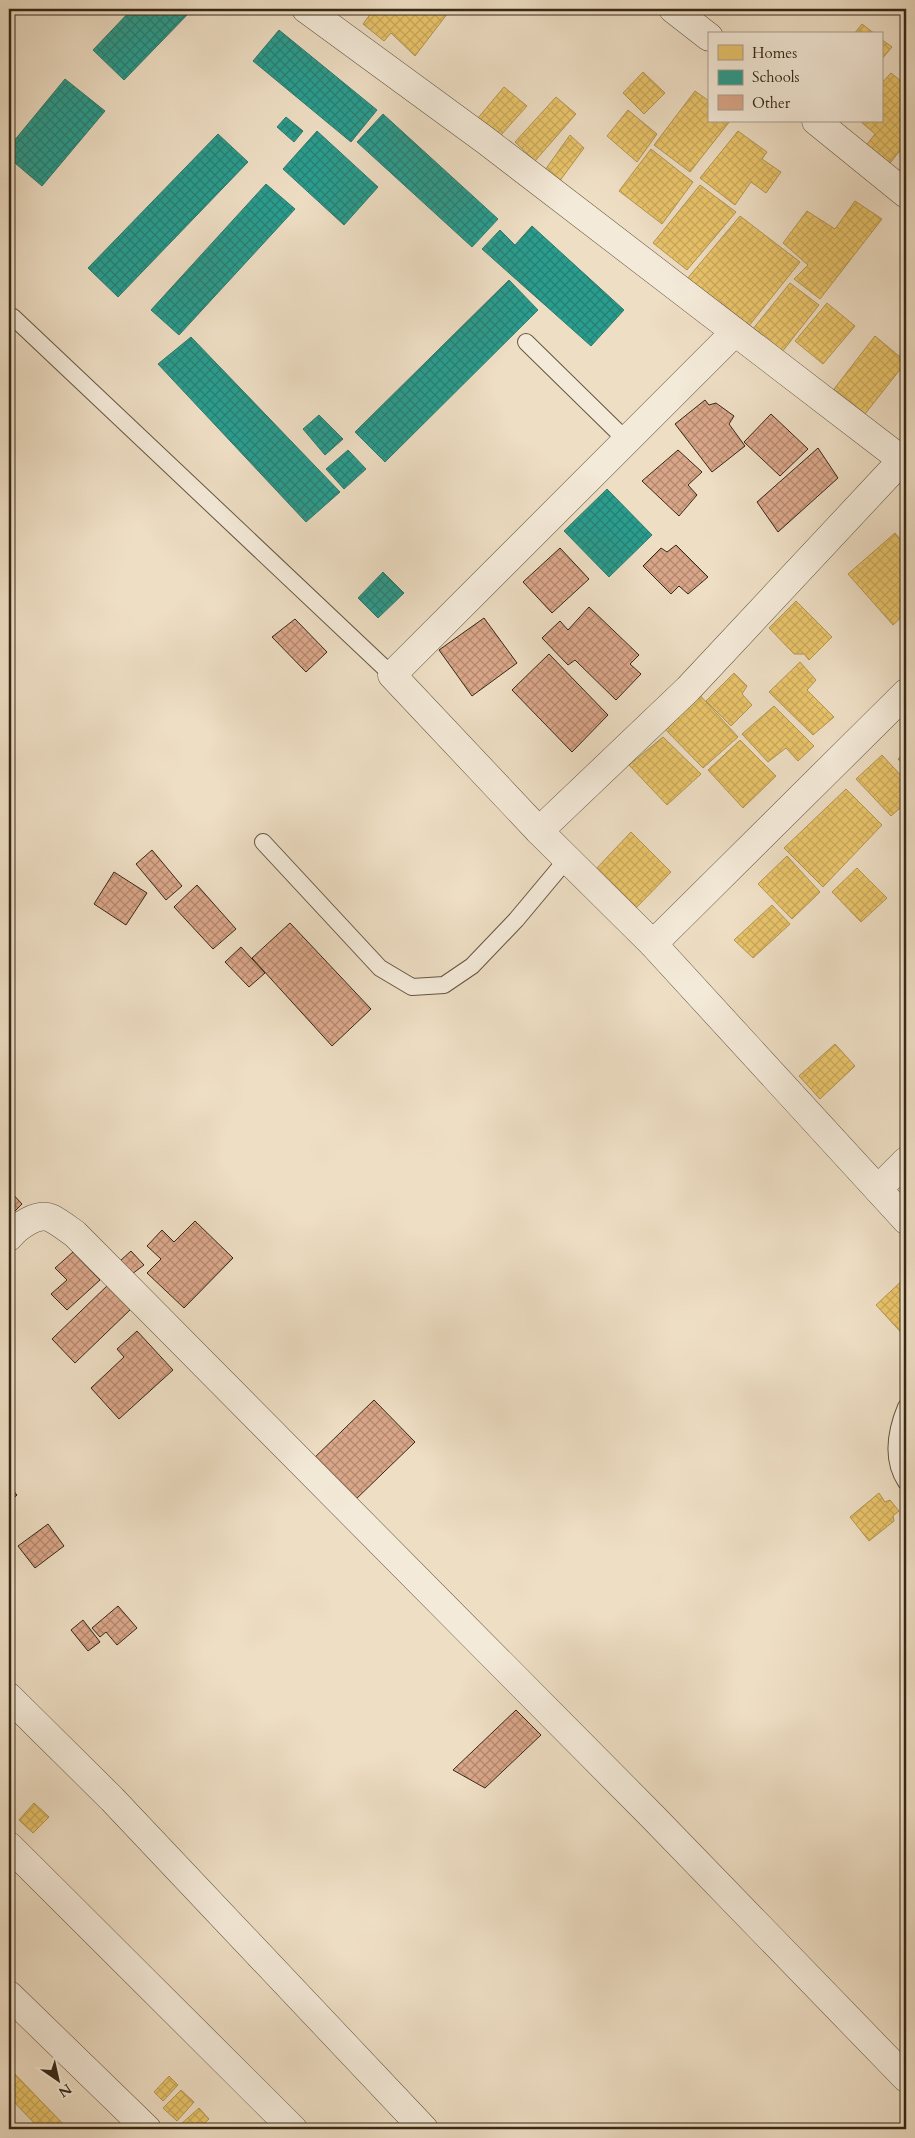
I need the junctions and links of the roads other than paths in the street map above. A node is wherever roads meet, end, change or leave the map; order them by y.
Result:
1 (306, 9) edge
2 (673, 9) edge
3 (708, 36) edge
4 (817, 122) edge
5 (906, 194) edge
6 (14, 317) dead end
7 (735, 332) junction
8 (526, 342) dead end
9 (626, 440) junction
10 (904, 462) edge
11 (392, 675) junction
12 (906, 693) edge
13 (539, 831) junction
14 (263, 842) dead end
15 (567, 859) junction
16 (653, 944) junction
17 (906, 1161) edge
18 (878, 1189) junction
19 (906, 1220) edge
20 (9, 1237) edge
21 (906, 1407) edge
22 (906, 1482) edge
23 (9, 1697) edge
24 (9, 1846) edge
25 (9, 1995) edge
26 (906, 2078) edge
27 (146, 2129) edge
28 (293, 2129) edge
29 (424, 2129) edge

1 - 7 street
2 - 3 street
4 - 5 street
6 - 11 lane
7 - 9 street
7 - 10 street
8 - 9 lane
9 - 11 street
10 - 13 street
11 - 13 street
12 - 16 street
13 - 15 street
14 - 15 lane
15 - 16 street
16 - 18 street
17 - 18 street
18 - 19 street
20 - 26 street
21 - 22 lane
23 - 29 street
24 - 28 street
25 - 27 street

